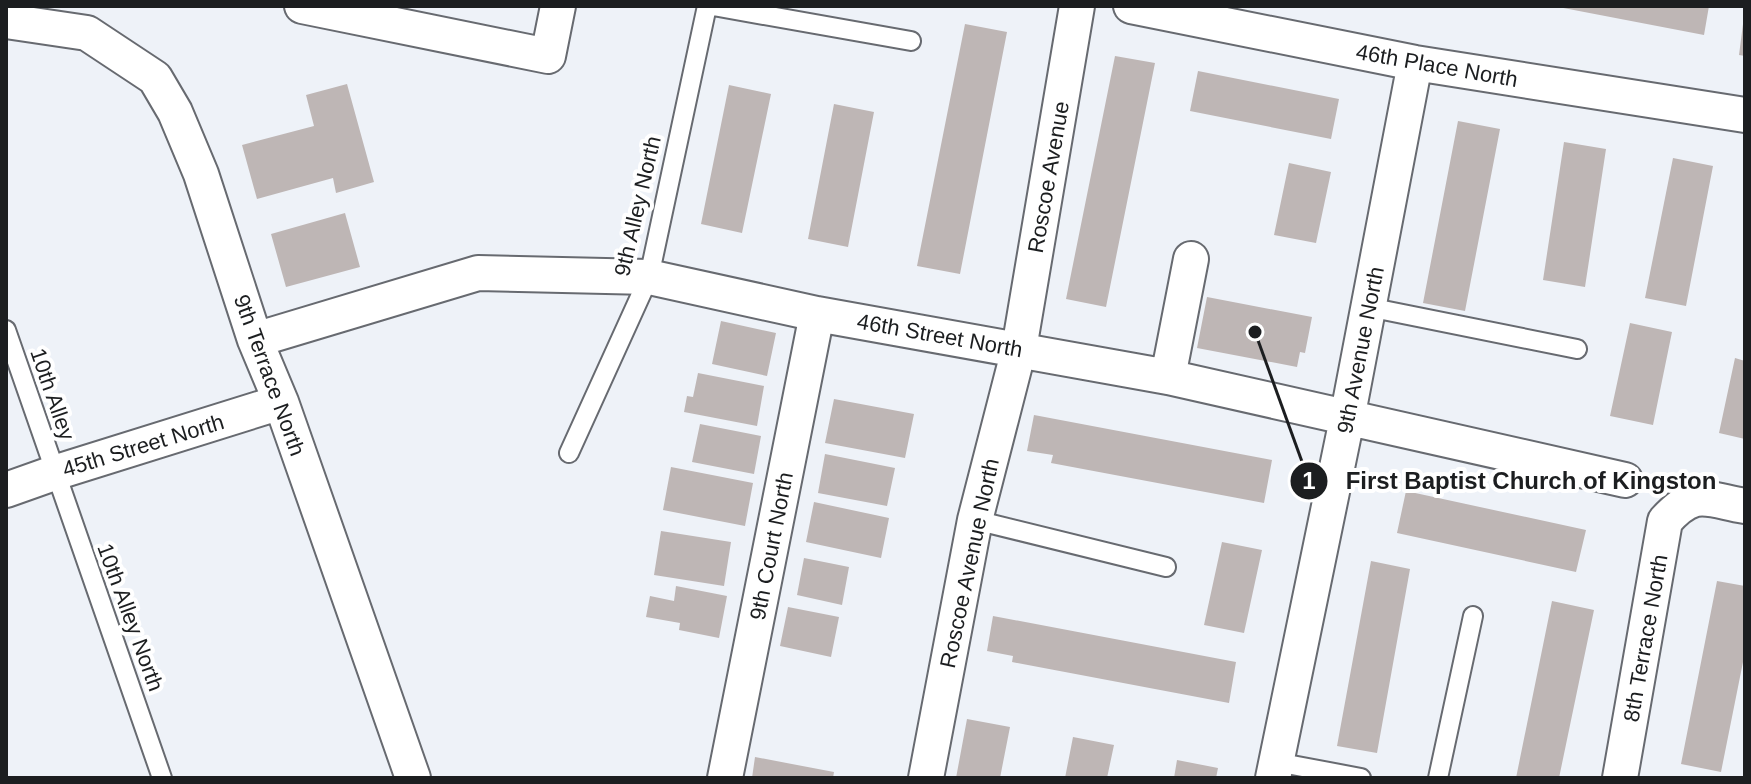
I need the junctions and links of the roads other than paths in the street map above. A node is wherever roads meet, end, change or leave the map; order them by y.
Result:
1 (558, 6) edge
2 (710, 6) edge
3 (1077, 6) edge
4 (1131, 6) edge
5 (318, 7) edge
6 (89, 20) edge
7 (6, 21) edge
8 (911, 41) dead end
9 (1415, 63) junction
10 (1745, 115) edge
11 (1191, 259) dead end
12 (649, 277) junction
13 (1368, 307) junction
14 (817, 314) junction
15 (6, 330) edge
16 (255, 340) junction
17 (1019, 349) junction
18 (1577, 349) dead end
19 (1168, 377) junction
20 (281, 402) junction
21 (1347, 419) junction
22 (569, 453) dead end
23 (54, 473) junction
24 (1625, 480) dead end
25 (6, 490) edge
26 (1745, 506) edge
27 (975, 520) junction
28 (1166, 567) dead end
29 (1473, 616) dead end
30 (1275, 770) edge
31 (162, 778) edge
32 (413, 778) edge
33 (725, 778) edge
34 (926, 778) edge
35 (1361, 778) edge
36 (1438, 778) edge
37 (1620, 778) edge

1 - 5 street
2 - 8 lane
2 - 12 lane, 9th Alley North
3 - 17 street, Roscoe Avenue
4 - 9 street, 46th Place North
6 - 7 street
6 - 16 street, 9th Terrace North
9 - 10 street, 46th Place North
9 - 13 street, 9th Avenue North
11 - 19 street
12 - 14 street, 46th Street North
12 - 16 street, 46th Street North
12 - 22 lane, 9th Alley North
13 - 18 lane
13 - 21 street, 9th Avenue North
14 - 17 street, 46th Street North
14 - 33 street, 9th Court North
15 - 23 lane, 10th Alley
16 - 20 street, 9th Terrace North
17 - 19 street, 46th Street North
17 - 27 street, Roscoe Avenue North
19 - 21 street, 46th Street North
20 - 23 street, 45th Street North
20 - 32 street, 9th Terrace North
21 - 24 street, 46th Street North
21 - 30 street, 9th Avenue North
23 - 25 street, 45th Street North
23 - 31 lane, 10th Alley North
26 - 37 street, 8th Terrace North
27 - 28 lane
27 - 34 street, Roscoe Avenue North
29 - 36 lane
30 - 35 lane

